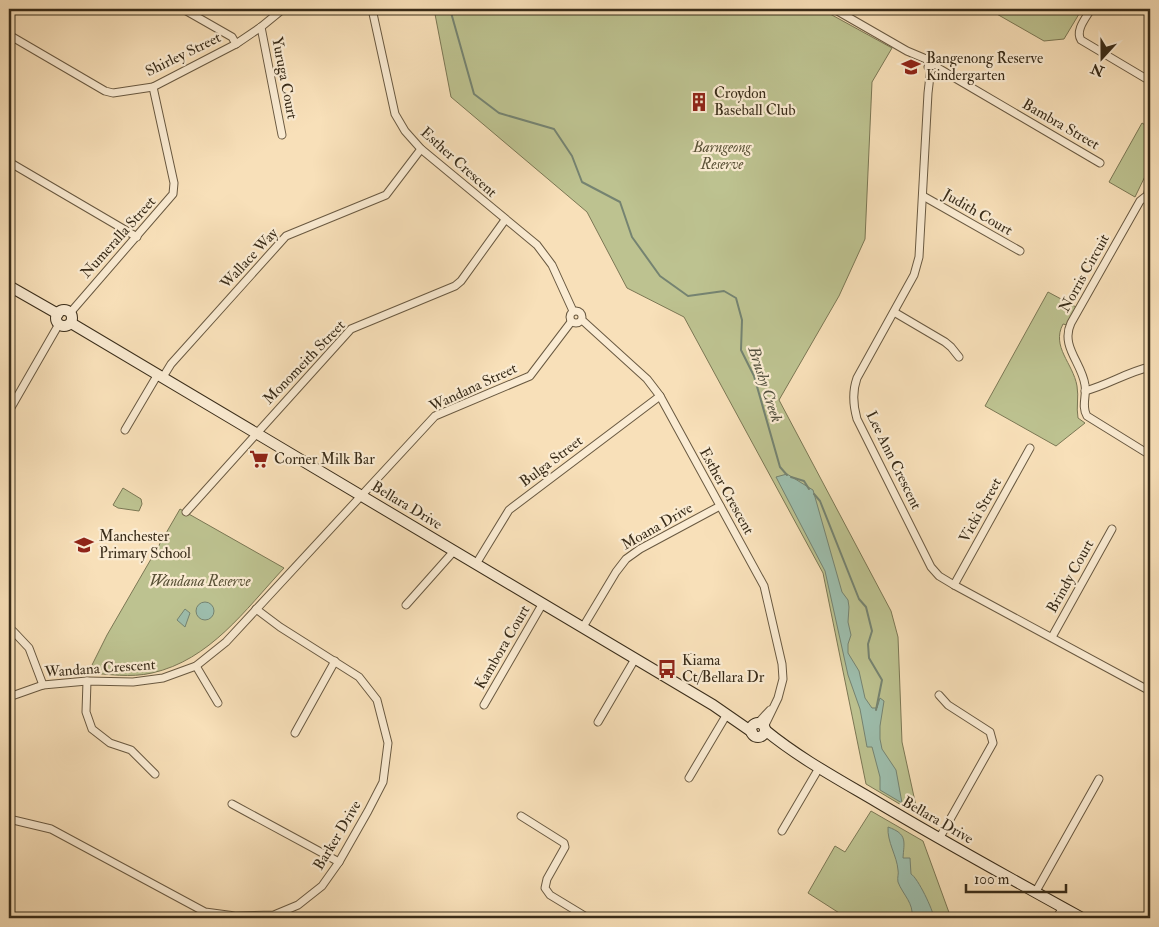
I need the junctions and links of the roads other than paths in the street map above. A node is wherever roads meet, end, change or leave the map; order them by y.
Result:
1 (183, 9) edge
2 (283, 9) edge
3 (372, 9) edge
4 (834, 9) edge
5 (1091, 9) edge
6 (261, 27) junction
7 (9, 35) edge
8 (236, 44) junction
9 (928, 67) junction
10 (1150, 81) edge
11 (153, 87) junction
12 (282, 135) dead end
13 (421, 149) junction
14 (9, 162) edge
15 (1100, 163) dead end
16 (1150, 183) edge
17 (924, 196) junction
18 (1149, 197) edge
19 (505, 220) junction
20 (137, 237) junction
21 (1020, 251) dead end
22 (9, 286) edge
23 (573, 311) junction
24 (894, 312) junction
25 (70, 318) junction
26 (58, 319) junction
27 (582, 320) junction
28 (571, 322) junction
29 (959, 357) dead end
30 (1150, 367) edge
31 (161, 376) junction
32 (1086, 389) junction
33 (660, 396) junction
34 (9, 411) edge
35 (125, 430) dead end
36 (256, 432) junction
37 (1030, 448) dead end
38 (1150, 455) edge
39 (361, 495) junction
40 (720, 506) junction
41 (186, 512) dead end
42 (1112, 529) dead end
43 (454, 551) junction
44 (476, 564) junction
45 (954, 585) junction
46 (543, 603) junction
47 (406, 606) dead end
48 (256, 610) junction
49 (583, 627) junction
50 (13, 631) dead end
51 (1052, 637) junction
52 (635, 659) junction
53 (335, 661) junction
54 (196, 666) junction
55 (87, 681) junction
56 (43, 685) junction
57 (1150, 689) edge
58 (939, 695) dead end
59 (9, 697) edge
60 (218, 703) dead end
61 (484, 705) dead end
62 (727, 714) junction
63 (598, 722) dead end
64 (759, 729) junction
65 (295, 734) dead end
66 (819, 768) junction
67 (155, 774) dead end
68 (689, 778) dead end
69 (1099, 779) dead end
70 (232, 804) dead end
71 (521, 816) dead end
72 (9, 819) edge
73 (782, 831) dead end
74 (939, 839) junction
75 (339, 862) junction
76 (1036, 893) junction
77 (1063, 908) junction
78 (1150, 914) edge
79 (274, 916) edge
80 (588, 918) edge
81 (1056, 918) edge
82 (1082, 918) edge
83 (1148, 918) edge

1 - 8 street
2 - 6 street, Shirley Street
3 - 13 street, Esther Crescent
4 - 9 street, Bambra Street
5 - 10 street
6 - 8 street, Shirley Street
6 - 12 street, Yuruga Court
7 - 11 street, Shirley Street
8 - 11 street, Shirley Street
9 - 15 street, Bambra Street
9 - 17 street, Lee Ann Crescent
11 - 20 street, Numeralla Street
13 - 19 street, Esther Crescent
13 - 31 street, Wallace Way
14 - 20 street
16 - 18 street
17 - 21 street, Judith Court
17 - 24 street, Lee Ann Crescent
18 - 32 street, Norris Circuit
19 - 23 street, Esther Crescent
19 - 36 street, Monomeith Street
20 - 25 street, Numeralla Street
22 - 26 main road
23 - 27 street
23 - 28 street
24 - 29 street
24 - 45 street, Lee Ann Crescent
25 - 26 main road
25 - 31 main road, Bellara Drive
26 - 34 street
27 - 28 street
27 - 33 street, Esther Crescent
28 - 39 street, Wandana Street
30 - 32 street
31 - 35 street, Wallace Way
31 - 36 main road, Bellara Drive
32 - 38 street, Norris Circuit
33 - 40 street, Esther Crescent
33 - 44 street, Bulga Street
36 - 39 main road, Bellara Drive
36 - 41 street, Monomeith Street
37 - 45 street, Vicki Street
39 - 43 main road, Bellara Drive
39 - 48 street, Wandana Crescent
40 - 49 street, Moana Drive
40 - 64 street, Esther Crescent
42 - 51 street, Brindy Court
43 - 44 main road, Bellara Drive
43 - 47 street
44 - 46 main road, Bellara Drive
45 - 51 street, Lee Ann Crescent
46 - 49 main road, Bellara Drive
46 - 61 street, Kambora Court
48 - 53 street, Barker Drive
48 - 54 street, Wandana Crescent
49 - 52 main road, Bellara Drive
50 - 56 street
51 - 57 street, Lee Ann Crescent
52 - 62 main road, Bellara Drive
52 - 63 street
53 - 65 street
53 - 75 street, Barker Drive
54 - 55 street, Wandana Crescent
54 - 60 street
55 - 56 street, Wandana Crescent
55 - 67 street
56 - 59 street, Wandana Crescent
58 - 74 street
62 - 64 main road, Bellara Drive
62 - 68 street
64 - 66 main road, Bellara Drive
66 - 73 street
66 - 74 main road, Bellara Drive
69 - 76 street
70 - 75 street
71 - 80 street
72 - 79 street, Barker Drive
74 - 76 main road, Bellara Drive
75 - 79 street, Barker Drive
76 - 77 main road, Bellara Drive
77 - 81 street
77 - 82 main road, Bellara Drive
78 - 83 street

